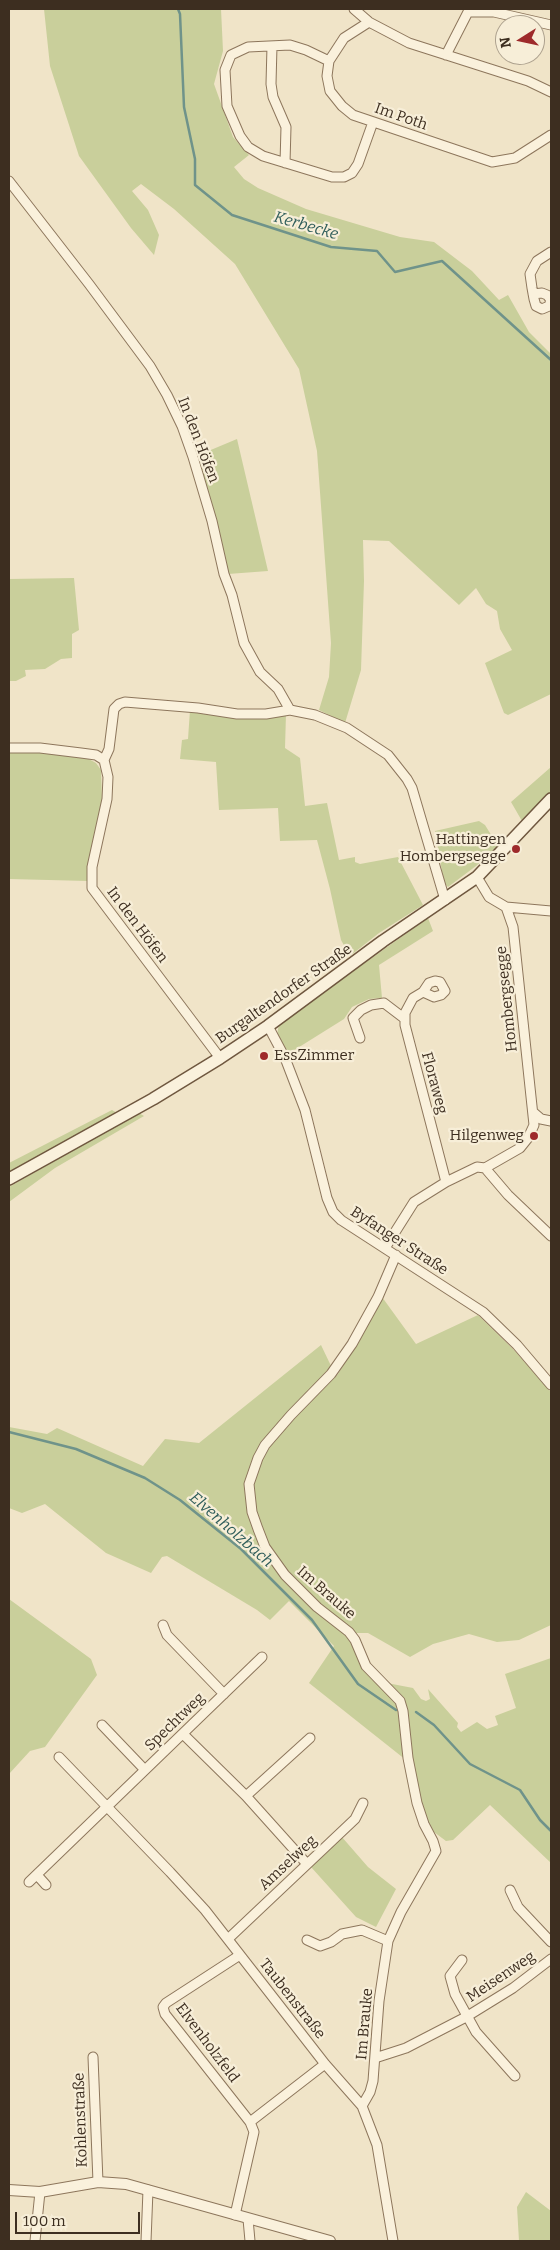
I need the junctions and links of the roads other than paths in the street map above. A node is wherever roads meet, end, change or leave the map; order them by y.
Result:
1 (354, 9) edge
2 (467, 10) edge
3 (369, 22) junction
4 (551, 25) edge
5 (272, 46) junction
6 (446, 55) junction
7 (329, 61) junction
8 (551, 92) edge
9 (373, 122) junction
10 (551, 135) edge
11 (285, 163) junction
12 (9, 182) edge
13 (551, 252) edge
14 (533, 294) dead end
15 (290, 710) junction
16 (9, 748) edge
17 (104, 760) junction
18 (551, 799) edge
19 (477, 877) junction
20 (445, 900) junction
21 (506, 907) junction
22 (551, 911) edge
23 (423, 992) dead end
24 (405, 1019) junction
25 (268, 1026) junction
26 (360, 1038) dead end
27 (220, 1058) junction
28 (534, 1114) junction
29 (551, 1121) edge
30 (485, 1168) junction
31 (9, 1179) edge
32 (446, 1182) junction
33 (551, 1236) edge
34 (385, 1248) junction
35 (396, 1255) junction
36 (551, 1385) edge
37 (163, 1625) dead end
38 (262, 1657) dead end
39 (224, 1694) junction
40 (102, 1725) dead end
41 (183, 1734) junction
42 (310, 1738) dead end
43 (59, 1757) dead end
44 (145, 1770) junction
45 (246, 1796) junction
46 (363, 1803) dead end
47 (106, 1806) junction
48 (307, 1864) junction
49 (37, 1875) junction
50 (29, 1882) dead end
51 (46, 1885) dead end
52 (510, 1890) dead end
53 (228, 1939) junction
54 (307, 1940) dead end
55 (388, 1941) junction
56 (551, 1942) edge
57 (240, 1955) junction
58 (551, 1959) edge
59 (462, 1960) dead end
60 (466, 2017) junction
61 (93, 2057) dead end
62 (376, 2058) junction
63 (325, 2064) junction
64 (515, 2076) dead end
65 (362, 2106) junction
66 (250, 2122) junction
67 (98, 2182) junction
68 (9, 2190) edge
69 (148, 2190) junction
70 (40, 2192) junction
71 (235, 2215) junction
72 (248, 2219) junction
73 (35, 2241) edge
74 (146, 2241) edge
75 (250, 2241) edge
76 (330, 2241) edge
77 (393, 2241) edge

1 - 3 street
2 - 4 street
2 - 6 street
3 - 6 street
3 - 7 street
5 - 7 street
5 - 11 street
5 - 11 street
6 - 8 street
7 - 9 street, Im Poth
9 - 10 street, Im Poth
9 - 11 street
12 - 15 street, In den Höfen
13 - 14 street
15 - 17 street, In den Höfen
15 - 20 street, In den Höfen
16 - 17 street
17 - 27 street, In den Höfen
18 - 19 main road, Burgaltendorfer Straße
19 - 20 main road, Burgaltendorfer Straße
19 - 21 street
20 - 25 main road, Burgaltendorfer Straße
21 - 22 street
21 - 28 street, Hombergsegge
23 - 24 street
24 - 26 street
24 - 32 street, Floraweg
25 - 27 main road, Burgaltendorfer Straße
25 - 34 street, Byfanger Straße
27 - 31 main road, Burgaltendorfer Straße
28 - 29 street
28 - 30 street
30 - 32 street
30 - 33 street
32 - 34 street
34 - 35 street, Byfanger Straße
35 - 36 street, Byfanger Straße
35 - 55 street, Im Brauke
37 - 39 street, Spechtweg
38 - 39 street, Spechtweg
39 - 41 street, Spechtweg
40 - 44 street, Spechtweg
41 - 44 street, Spechtweg
41 - 45 street
42 - 45 street
43 - 47 street, Taubenstraße
44 - 47 street, Spechtweg
45 - 48 street
46 - 48 street, Amselweg
47 - 49 street
47 - 53 street, Taubenstraße
48 - 53 street, Amselweg
49 - 50 street
49 - 51 street
52 - 56 street, Meisenweg
53 - 57 street, Taubenstraße
54 - 55 street
55 - 62 street, Im Brauke
57 - 63 street, Taubenstraße
57 - 66 street, Elvenholzfeld
58 - 60 street, Meisenweg
59 - 60 street, Meisenweg
60 - 62 street, Meisenweg
60 - 64 street, Meisenweg
61 - 67 street, Kohlenstraße
62 - 65 street, Im Brauke
63 - 65 street, Taubenstraße
63 - 66 street
65 - 77 street, Taubenstraße
66 - 71 street, Elvenholzfeld
67 - 69 street, Kohlenstraße
67 - 70 street, Kohlenstraße
68 - 70 street, Kohlenstraße
69 - 71 street, Kohlenstraße
69 - 74 street
70 - 73 street
71 - 72 street, Kohlenstraße
72 - 75 street
72 - 76 street, Kohlenstraße

